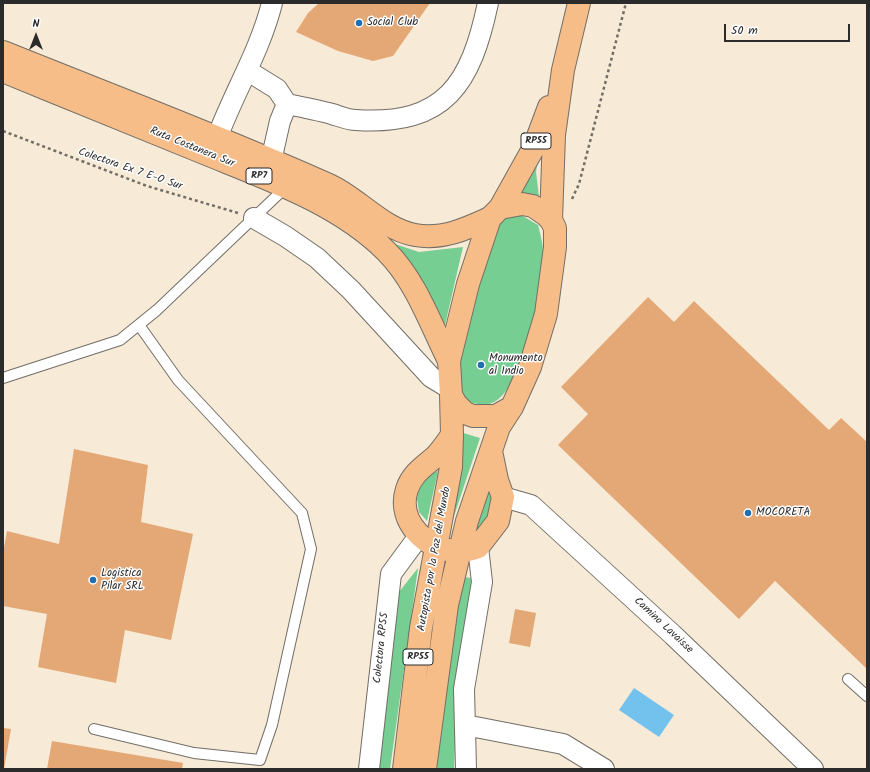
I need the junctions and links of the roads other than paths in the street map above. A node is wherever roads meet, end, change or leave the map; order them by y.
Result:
1 (272, 3) edge
2 (488, 3) edge
3 (579, 3) edge
4 (3, 52) edge
5 (563, 70) junction
6 (3, 71) edge
7 (248, 71) junction
8 (287, 104) junction
9 (217, 138) junction
10 (271, 161) junction
11 (285, 188) junction
12 (495, 213) junction
13 (254, 218) junction
14 (551, 220) junction
15 (139, 325) junction
16 (449, 361) junction
17 (3, 378) edge
18 (450, 392) junction
19 (512, 407) junction
20 (452, 435) junction
21 (492, 451) junction
22 (503, 497) junction
23 (428, 542) junction
24 (469, 549) junction
25 (848, 679) dead end
26 (867, 696) edge
27 (465, 725) junction
28 (94, 729) dead end
29 (369, 769) edge
30 (404, 769) edge
31 (425, 769) edge
32 (466, 769) edge
33 (604, 769) edge
34 (813, 769) edge

1 - 7 street
2 - 8 street
3 - 5 main road, RP55
4 - 9 main road, Ruta Costanera Sur / RP7
5 - 12 main road, RP55
5 - 14 main road, RP55
6 - 11 main road, Ruta Costanera Sur / RP7
7 - 8 street
7 - 9 street
8 - 10 street
9 - 10 main road, Ruta Costanera Sur / RP7
10 - 12 main road, Ruta Costanera Sur / RP7
11 - 13 lane
11 - 16 main road, Ruta Costanera Sur / RP7
12 - 14 main road, RP7
12 - 16 main road, Autopista por la Paz del Mundo / RP7
13 - 15 lane
13 - 18 street
14 - 19 main road, Autopista por la Paz del Mundo
15 - 17 lane
15 - 28 lane
16 - 18 main road, Autopista por la Paz del Mundo / RP7
18 - 19 main road
18 - 20 main road, Autopista por la Paz del Mundo / RP55
19 - 21 main road, Autopista por la Paz del Mundo / RP55
20 - 23 main road, Autopista por la Paz del Mundo / RP55
20 - 23 main road
21 - 22 main road
21 - 24 main road, Autopista por la Paz del Mundo / RP55
22 - 24 main road
22 - 34 street, Camino Lavaisse
23 - 24 main road
23 - 29 street, Colectora RP55
23 - 30 main road, Autopista por la Paz del Mundo / RP55
24 - 27 street
24 - 31 main road, Autopista por la Paz del Mundo / RP55
25 - 26 lane
27 - 32 street
27 - 33 street

